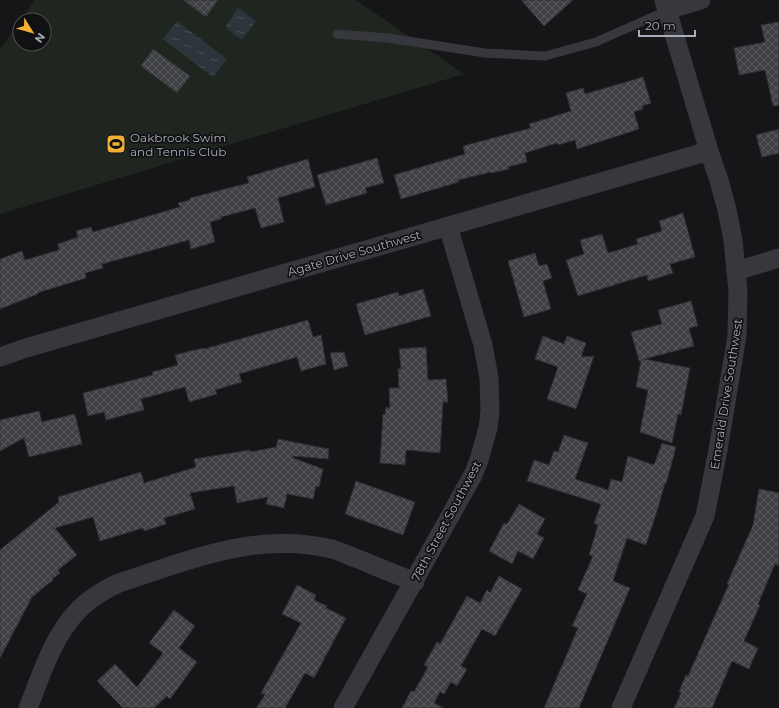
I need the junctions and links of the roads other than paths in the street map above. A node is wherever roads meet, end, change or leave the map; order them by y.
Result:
1 (701, 0) edge
2 (666, 5) edge
3 (337, 34) dead end
4 (709, 151) junction
5 (448, 226) junction
6 (779, 258) edge
7 (736, 271) junction
8 (0, 357) edge
9 (415, 582) junction
10 (28, 708) edge
11 (344, 708) edge
12 (621, 708) edge

1 - 2 street
2 - 3 lane
2 - 4 street, Emerald Drive Southwest
4 - 5 street, Agate Drive Southwest
4 - 7 street, Emerald Drive Southwest
5 - 8 street, Agate Drive Southwest
5 - 9 street, 78th Street Southwest
6 - 7 street
7 - 12 street, Emerald Drive Southwest
9 - 10 street
9 - 11 street, 78th Street Southwest

